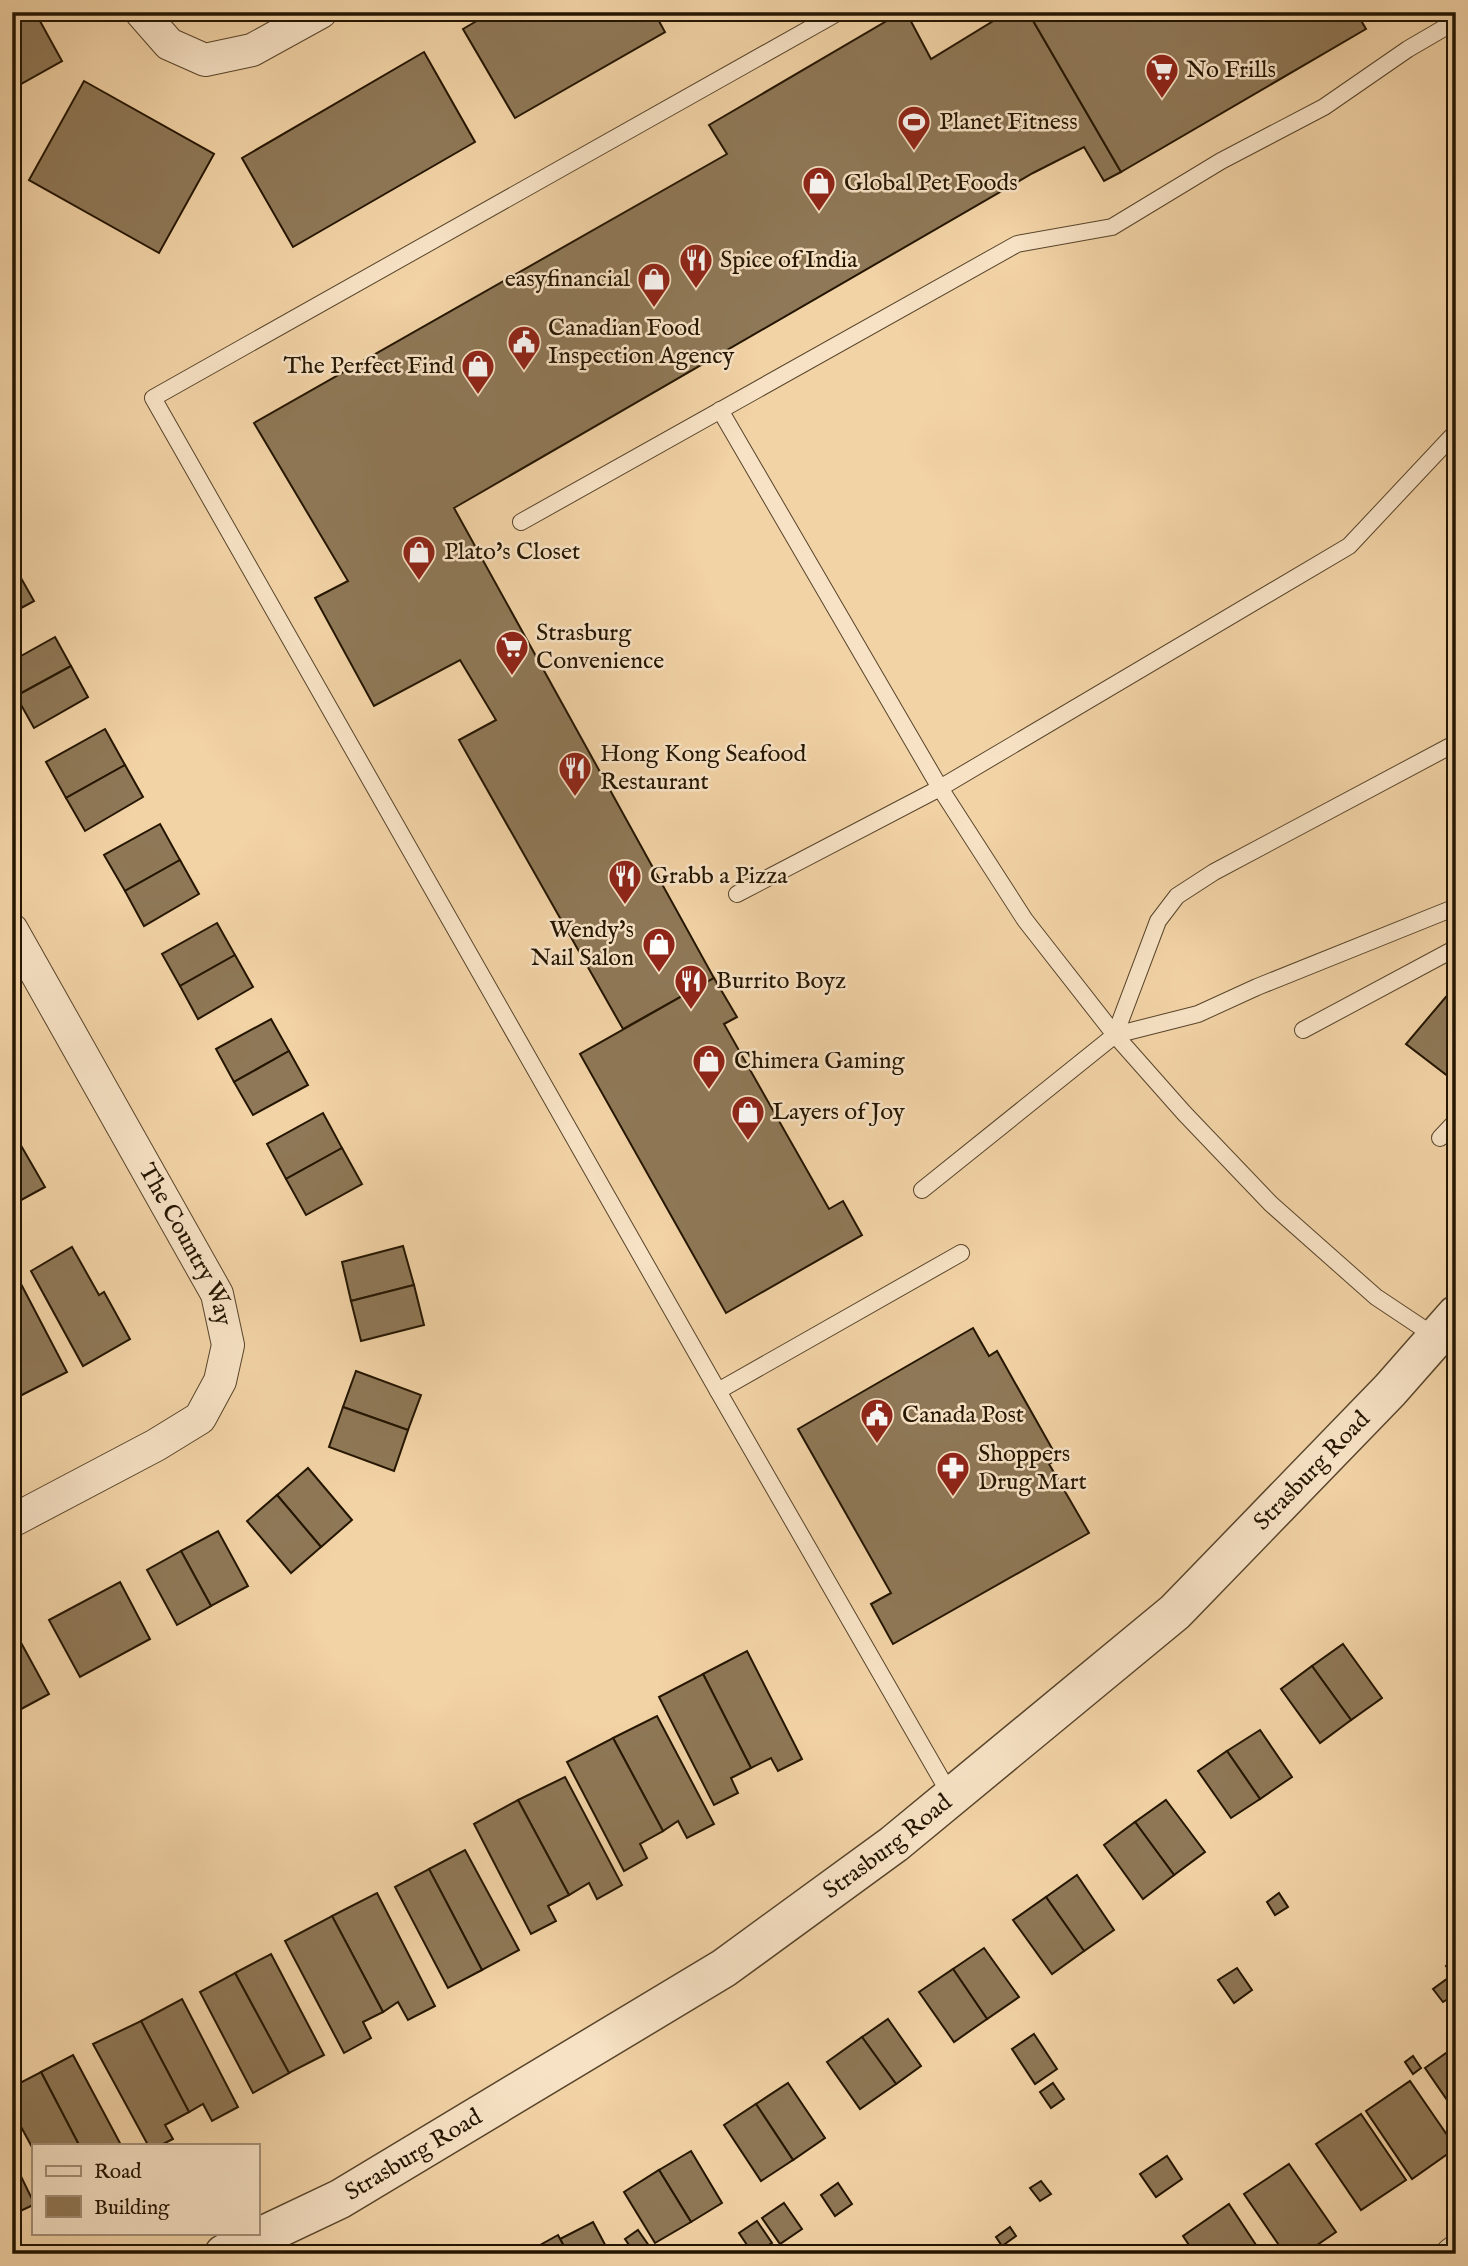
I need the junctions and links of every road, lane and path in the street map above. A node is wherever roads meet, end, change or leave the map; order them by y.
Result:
1 (141, 12) edge
2 (321, 12) edge
3 (839, 12) edge
4 (1456, 21) edge
5 (720, 410) junction
6 (1455, 435) edge
7 (520, 522) dead end
8 (1456, 743) edge
9 (940, 788) junction
10 (737, 894) dead end
11 (1456, 907) edge
12 (12, 930) edge
13 (1456, 948) edge
14 (1303, 1030) dead end
15 (1115, 1035) junction
16 (1456, 1121) edge
17 (1440, 1139) dead end
18 (922, 1190) dead end
19 (961, 1253) dead end
20 (1446, 1326) edge
21 (718, 1391) junction
22 (12, 1521) edge
23 (953, 1798) junction
24 (224, 2254) edge

1 - 2 street
3 - 21 lane
4 - 5 lane
5 - 7 lane
5 - 9 lane
6 - 9 lane
8 - 15 lane
9 - 10 lane
9 - 15 lane
11 - 15 lane
12 - 22 street, The Country Way
13 - 14 lane
15 - 18 lane
15 - 20 lane
16 - 17 lane
19 - 21 lane
20 - 23 street, Strasburg Road
21 - 23 lane
23 - 24 street, Strasburg Road

